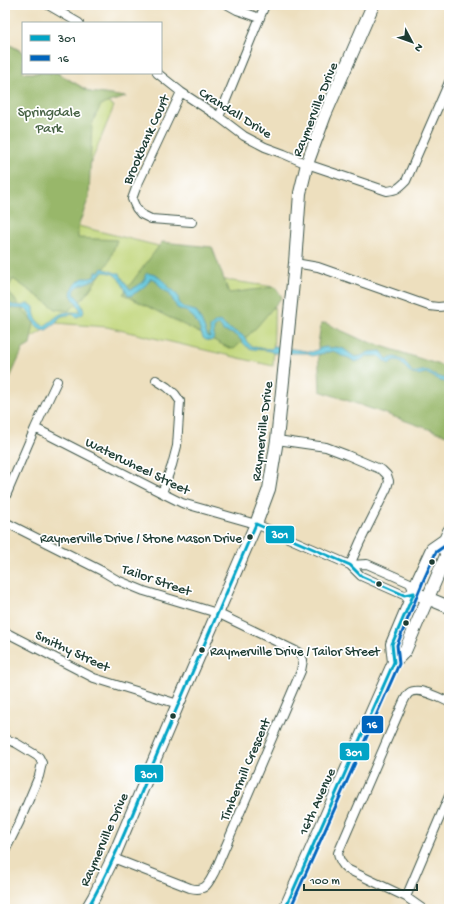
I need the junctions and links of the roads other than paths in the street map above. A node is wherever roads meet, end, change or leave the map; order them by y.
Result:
1 (48, 5) edge
2 (228, 5) edge
3 (265, 5) edge
4 (373, 5) edge
5 (260, 18) junction
6 (77, 22) edge
7 (158, 74) edge
8 (449, 82) edge
9 (180, 92) junction
10 (219, 116) junction
11 (307, 164) junction
12 (192, 222) dead end
13 (295, 263) junction
14 (449, 306) edge
15 (156, 380) dead end
16 (57, 381) dead end
17 (35, 428) junction
18 (277, 440) junction
19 (162, 493) junction
20 (5, 498) edge
21 (5, 522) edge
22 (256, 524) junction
23 (447, 536) edge
24 (350, 565) junction
25 (414, 593) junction
26 (428, 598) junction
27 (449, 607) edge
28 (217, 613) junction
29 (5, 632) edge
30 (394, 662) junction
31 (449, 702) edge
32 (178, 704) junction
33 (5, 739) edge
34 (449, 796) edge
35 (5, 851) edge
36 (113, 858) junction
37 (406, 897) junction
38 (87, 909) edge
39 (285, 909) edge
40 (423, 909) edge

1 - 6 street
2 - 5 street
3 - 5 street
4 - 11 street, Raymerville Drive
5 - 10 street
7 - 9 street, Crandall Drive
8 - 11 street, Crandall Drive
9 - 10 street, Crandall Drive
9 - 12 street, Brookbank Court
10 - 11 street, Crandall Drive
11 - 13 street, Raymerville Drive
13 - 14 street
13 - 18 street, Raymerville Drive
15 - 19 street
16 - 17 street
17 - 19 street, Waterwheel Street
17 - 20 street
18 - 22 street, Raymerville Drive
18 - 24 street
19 - 22 street, Waterwheel Street
21 - 28 street, Tailor Street
22 - 24 street, Waterwheel Street
22 - 28 street, Raymerville Drive
23 - 25 street, 16th Avenue
23 - 26 street, 16th Avenue
24 - 25 street
24 - 25 street
25 - 26 street
25 - 30 street, 16th Avenue
26 - 27 street
26 - 30 street, 16th Avenue
28 - 32 street, Raymerville Drive
28 - 36 street, Timbermill Crescent
29 - 32 street, Smithy Street
30 - 39 street, 16th Avenue
31 - 37 street
32 - 36 street, Raymerville Drive
33 - 35 street
34 - 37 street
36 - 38 street, Raymerville Drive
37 - 40 street

